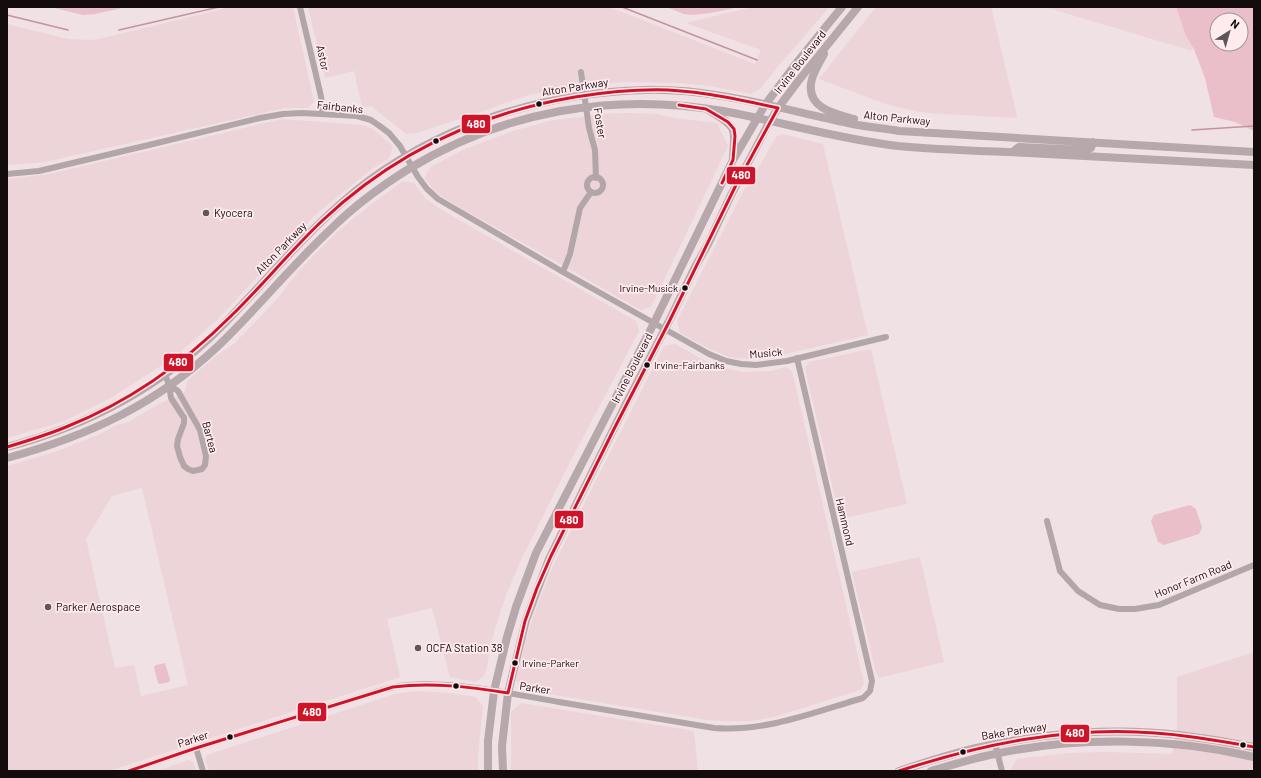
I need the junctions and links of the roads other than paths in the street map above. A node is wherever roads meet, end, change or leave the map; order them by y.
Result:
1 (300, 7) edge
2 (842, 7) edge
3 (858, 7) edge
4 (835, 35) junction
5 (581, 72) dead end
6 (584, 95) junction
7 (765, 105) junction
8 (586, 107) junction
9 (778, 108) junction
10 (706, 109) junction
11 (322, 114) junction
12 (757, 118) junction
13 (770, 121) junction
14 (887, 129) junction
15 (1093, 142) junction
16 (1014, 152) junction
17 (1254, 152) edge
18 (406, 157) junction
19 (733, 160) junction
20 (1254, 165) edge
21 (412, 167) junction
22 (7, 174) edge
23 (596, 178) junction
24 (591, 192) junction
25 (563, 272) junction
26 (654, 323) junction
27 (665, 329) junction
28 (886, 336) dead end
29 (797, 358) junction
30 (165, 374) junction
31 (169, 385) junction
32 (7, 447) edge
33 (7, 458) edge
34 (1047, 521) dead end
35 (1254, 565) edge
36 (494, 691) junction
37 (870, 691) joint
38 (508, 693) junction
39 (995, 744) junction
40 (1254, 747) edge
41 (196, 748) junction
42 (996, 753) junction
43 (1254, 757) edge
44 (129, 771) edge
45 (204, 771) edge
46 (488, 771) edge
47 (504, 771) edge
48 (899, 771) edge
49 (931, 771) edge
50 (1002, 771) edge

1 - 11 street, Astor
2 - 7 main road, Irvine Boulevard
3 - 4 main road, Irvine Boulevard
4 - 9 main road, Irvine Boulevard
4 - 14 main road
5 - 6 street, Foster
6 - 7 main road, Alton Parkway
6 - 8 street, Foster
6 - 18 main road, Alton Parkway
7 - 9 main road, Alton Parkway
7 - 12 main road, Irvine Boulevard
8 - 10 main road, Alton Parkway
8 - 21 main road, Alton Parkway
8 - 23 street, Foster
9 - 13 main road, Irvine Boulevard
9 - 14 main road, Alton Parkway
10 - 12 main road, Alton Parkway
10 - 19 main road
11 - 18 street, Fairbanks
11 - 22 street, Fairbanks
12 - 13 main road, Alton Parkway
12 - 19 main road, Irvine Boulevard
13 - 16 main road, Alton Parkway
13 - 27 main road, Irvine Boulevard
14 - 15 main road, Alton Parkway
15 - 16 main road
15 - 17 main road, Alton Parkway
16 - 20 main road, Alton Parkway
18 - 21 street, Fairbanks
18 - 30 main road, Alton Parkway
19 - 26 main road, Irvine Boulevard
21 - 25 street, Fairbanks
21 - 31 main road, Alton Parkway
23 - 24 street
23 - 24 street
24 - 25 street
25 - 26 street, Fairbanks
26 - 27 street, Musick
26 - 36 main road, Irvine Boulevard
27 - 29 street, Musick
27 - 38 main road, Irvine Boulevard
28 - 29 street, Musick
29 - 37 street, Hammond
30 - 31 street, Bartea
30 - 32 main road, Alton Parkway
31 - 31 street, Bartea
31 - 33 main road, Alton Parkway
34 - 35 street, Honor Farm Road
36 - 38 street, Parker
36 - 41 street, Parker
36 - 46 main road, Irvine Boulevard
37 - 38 street, Parker
38 - 47 main road, Irvine Boulevard
39 - 40 main road, Bake Parkway
39 - 42 street
39 - 48 main road, Bake Parkway
41 - 44 street, Parker
41 - 45 street
42 - 43 main road, Bake Parkway
42 - 49 main road, Bake Parkway
42 - 50 street

